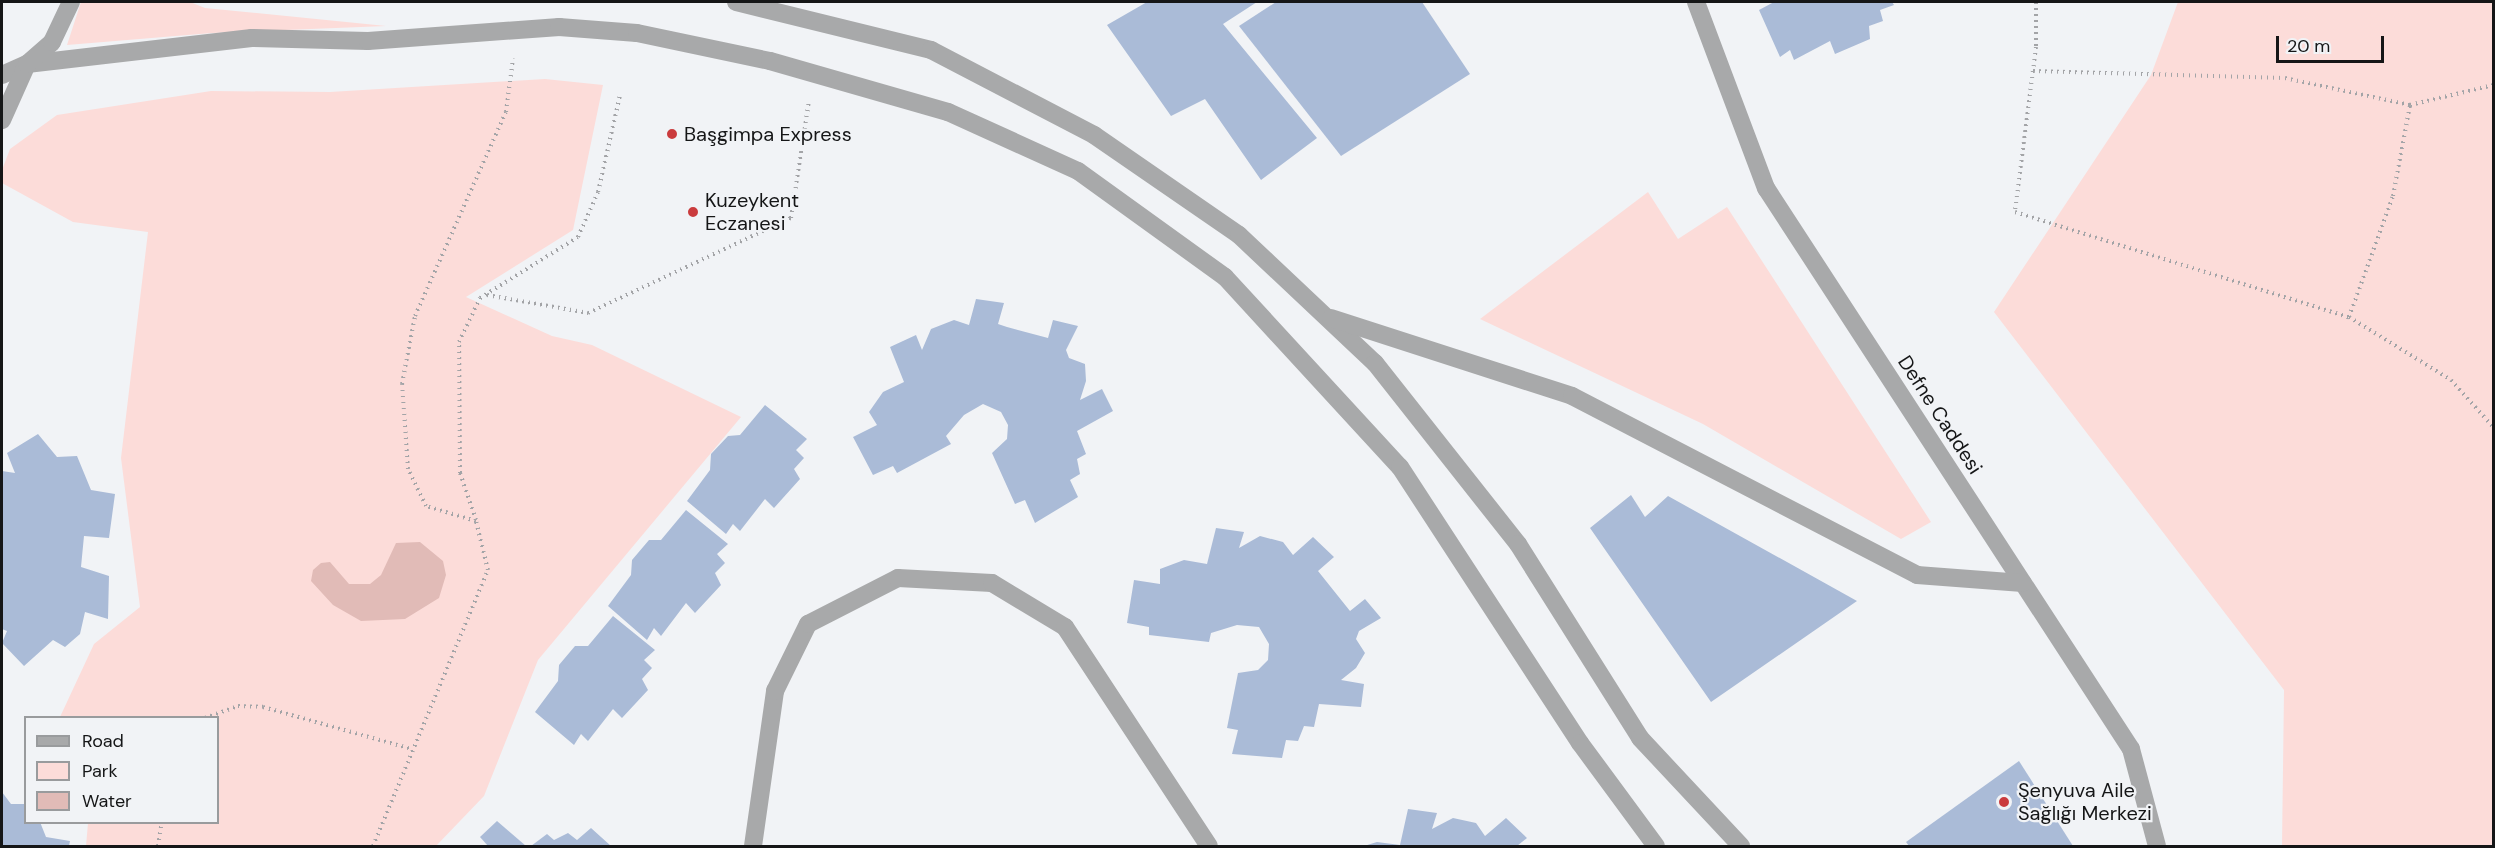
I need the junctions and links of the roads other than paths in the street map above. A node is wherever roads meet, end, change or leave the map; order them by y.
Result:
1 (70, 2) edge
2 (736, 2) edge
3 (1696, 2) edge
4 (27, 64) junction
5 (2, 75) edge
6 (2, 120) edge
7 (1326, 317) junction
8 (2023, 583) junction
9 (753, 846) edge
10 (1209, 846) edge
11 (1656, 846) edge
12 (1741, 846) edge
13 (2157, 846) edge

1 - 4 street
2 - 7 street
3 - 8 street, Defne Caddesi
4 - 5 street
4 - 6 street
4 - 11 street
7 - 8 street
7 - 12 street
8 - 13 street, Defne Caddesi
9 - 10 street

